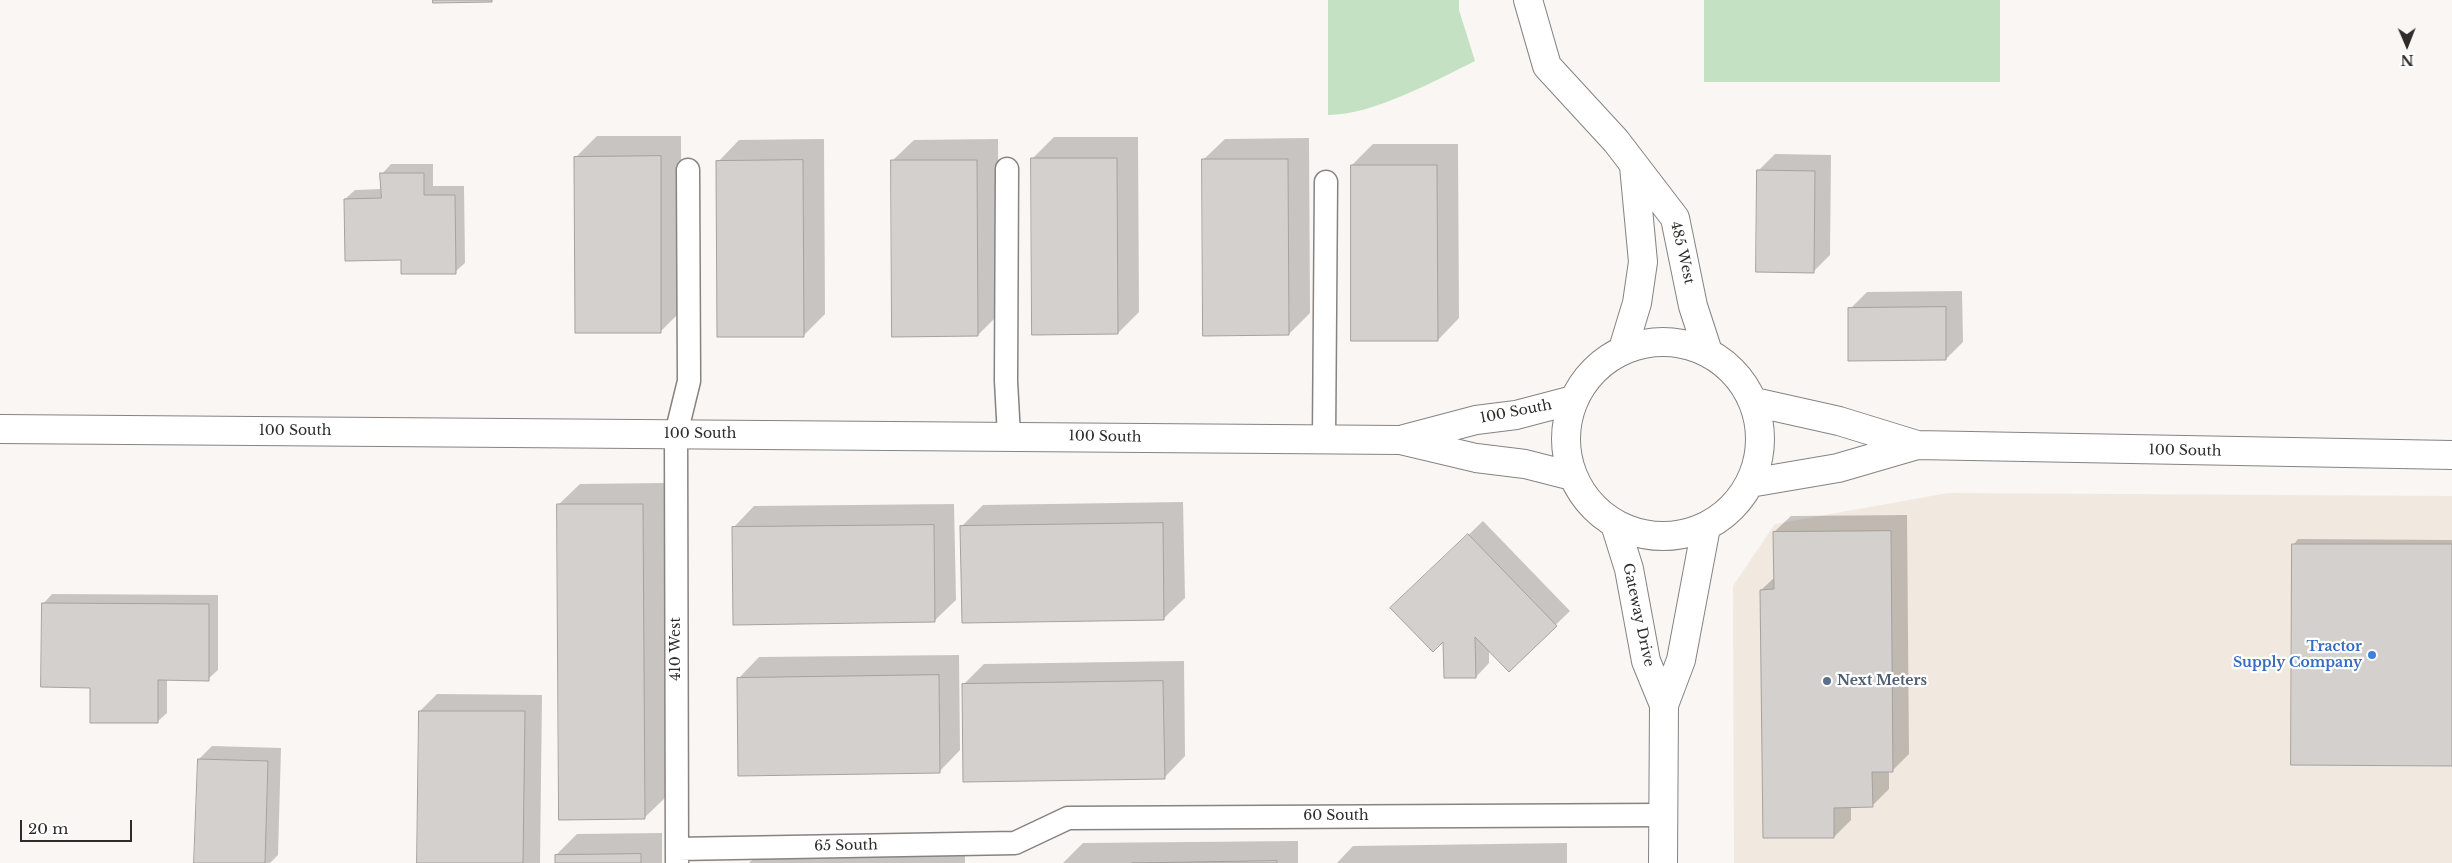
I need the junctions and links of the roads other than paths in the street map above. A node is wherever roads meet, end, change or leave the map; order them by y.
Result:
1 (1528, 0) edge
2 (1634, 166) junction
3 (1006, 169) dead end
4 (688, 170) dead end
5 (1326, 182) dead end
6 (1623, 349) junction
7 (1708, 352) junction
8 (1573, 400) junction
9 (1754, 402) junction
10 (0, 429) edge
11 (676, 434) junction
12 (1009, 436) junction
13 (1324, 439) junction
14 (1400, 440) junction
15 (1917, 445) junction
16 (2452, 455) edge
17 (1572, 476) junction
18 (1750, 483) junction
19 (1615, 524) junction
20 (1706, 527) junction
21 (1664, 705) junction
22 (1663, 815) junction
23 (1015, 843) joint
24 (677, 856) edge
25 (1663, 863) edge

1 - 2 street, 485 West
2 - 6 street
2 - 7 street, 485 West
3 - 12 lane
4 - 11 lane, 410 West
5 - 13 lane
6 - 7 street
6 - 8 street
7 - 9 street
8 - 14 street, 100 South
8 - 17 street
9 - 15 street, 100 South
9 - 18 street
10 - 11 street, 100 South
11 - 12 street, 100 South
11 - 24 lane, 410 West
12 - 13 street, 100 South
13 - 14 street, 100 South
14 - 17 street, 100 South
15 - 16 street, 100 South
15 - 18 street, 100 South
17 - 19 street
18 - 20 street
19 - 20 street
19 - 21 street, Gateway Drive
20 - 21 street, Gateway Drive
21 - 22 street, Gateway Drive
22 - 23 lane, 60 South
22 - 25 street, Gateway Drive
23 - 24 lane, 65 South

